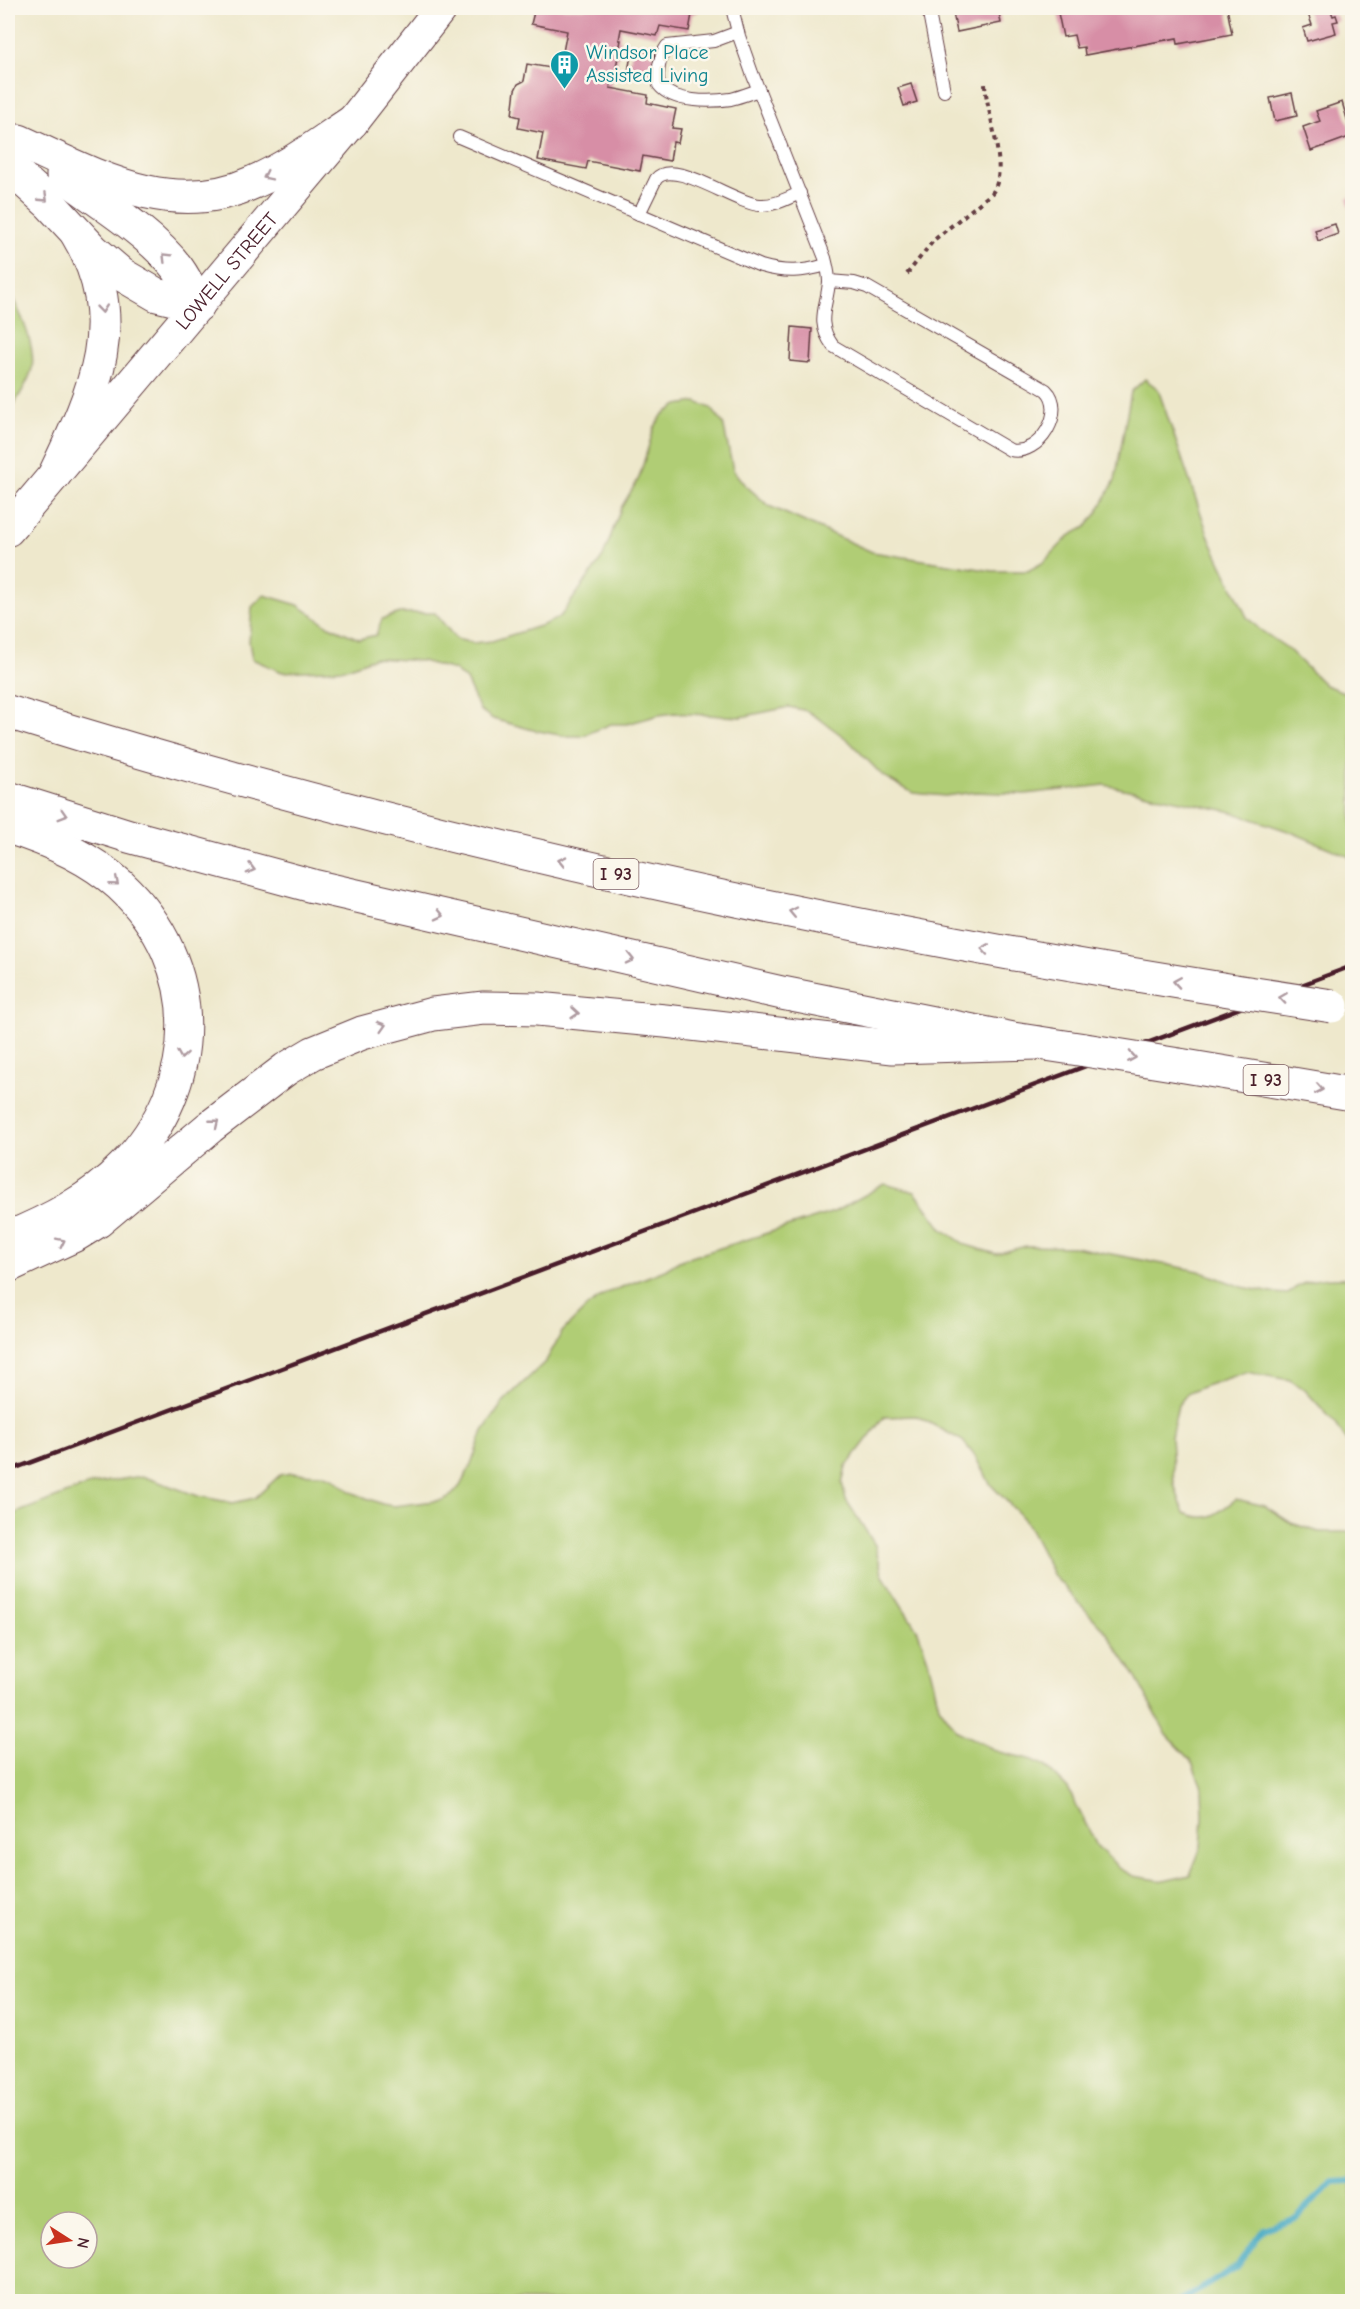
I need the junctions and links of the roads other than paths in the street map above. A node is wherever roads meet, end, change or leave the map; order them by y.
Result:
1 (441, 8) edge
2 (732, 8) edge
3 (928, 8) edge
4 (738, 32) junction
5 (759, 90) junction
6 (944, 91) dead end
7 (352, 122) junction
8 (459, 137) dead end
9 (11, 147) edge
10 (800, 193) junction
11 (639, 213) junction
12 (77, 234) junction
13 (826, 265) junction
14 (829, 280) junction
15 (198, 305) junction
16 (55, 474) junction
17 (8, 530) edge
18 (8, 712) edge
19 (8, 798) edge
20 (8, 827) edge
21 (1342, 1007) edge
22 (1038, 1043) junction
23 (1353, 1094) edge
24 (8, 1238) edge
25 (8, 1266) edge

1 - 7 main road, LOWELL STREET
2 - 4 lane
3 - 6 lane
4 - 5 lane
4 - 5 lane
5 - 10 lane
7 -> 9 highway
7 - 15 main road, LOWELL STREET
8 - 11 lane
9 -> 12 highway
15 -> 9 highway
10 - 11 lane
10 - 13 lane
11 - 13 lane
12 - 15 highway
12 -> 16 highway
13 - 14 lane
14 - 14 lane
15 - 16 main road, LOWELL STREET
16 - 17 main road, LOWELL STREET
21 -> 18 highway, I 93, bridge
19 -> 22 highway, I 93
20 -> 24 highway
22 -> 23 highway, I 93, bridge
25 -> 22 highway

